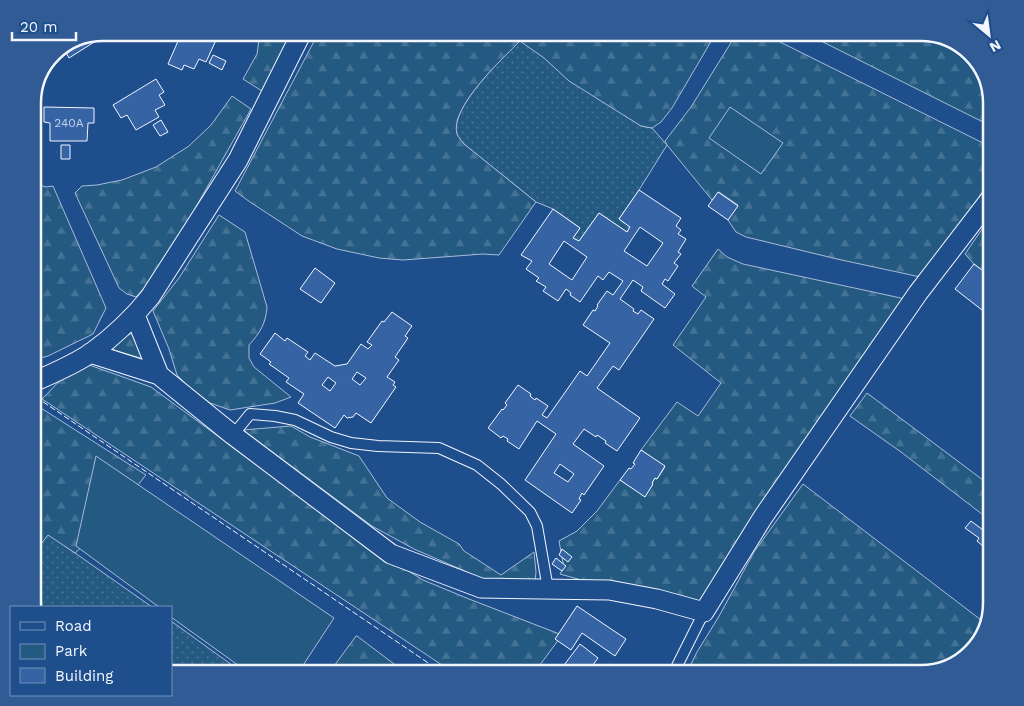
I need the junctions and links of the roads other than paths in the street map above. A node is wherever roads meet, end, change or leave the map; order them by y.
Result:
1 (298, 41) edge
2 (983, 210) edge
3 (135, 315) junction
4 (90, 353) junction
5 (159, 375) junction
6 (41, 378) edge
7 (233, 435) junction
8 (548, 589) junction
9 (704, 612) junction
10 (678, 665) edge

1 - 3 street
2 - 9 street
3 - 4 street
3 - 5 street
4 - 5 street
4 - 6 street
5 - 7 street
7 - 8 street
7 - 8 lane
8 - 9 street
9 - 10 lane

